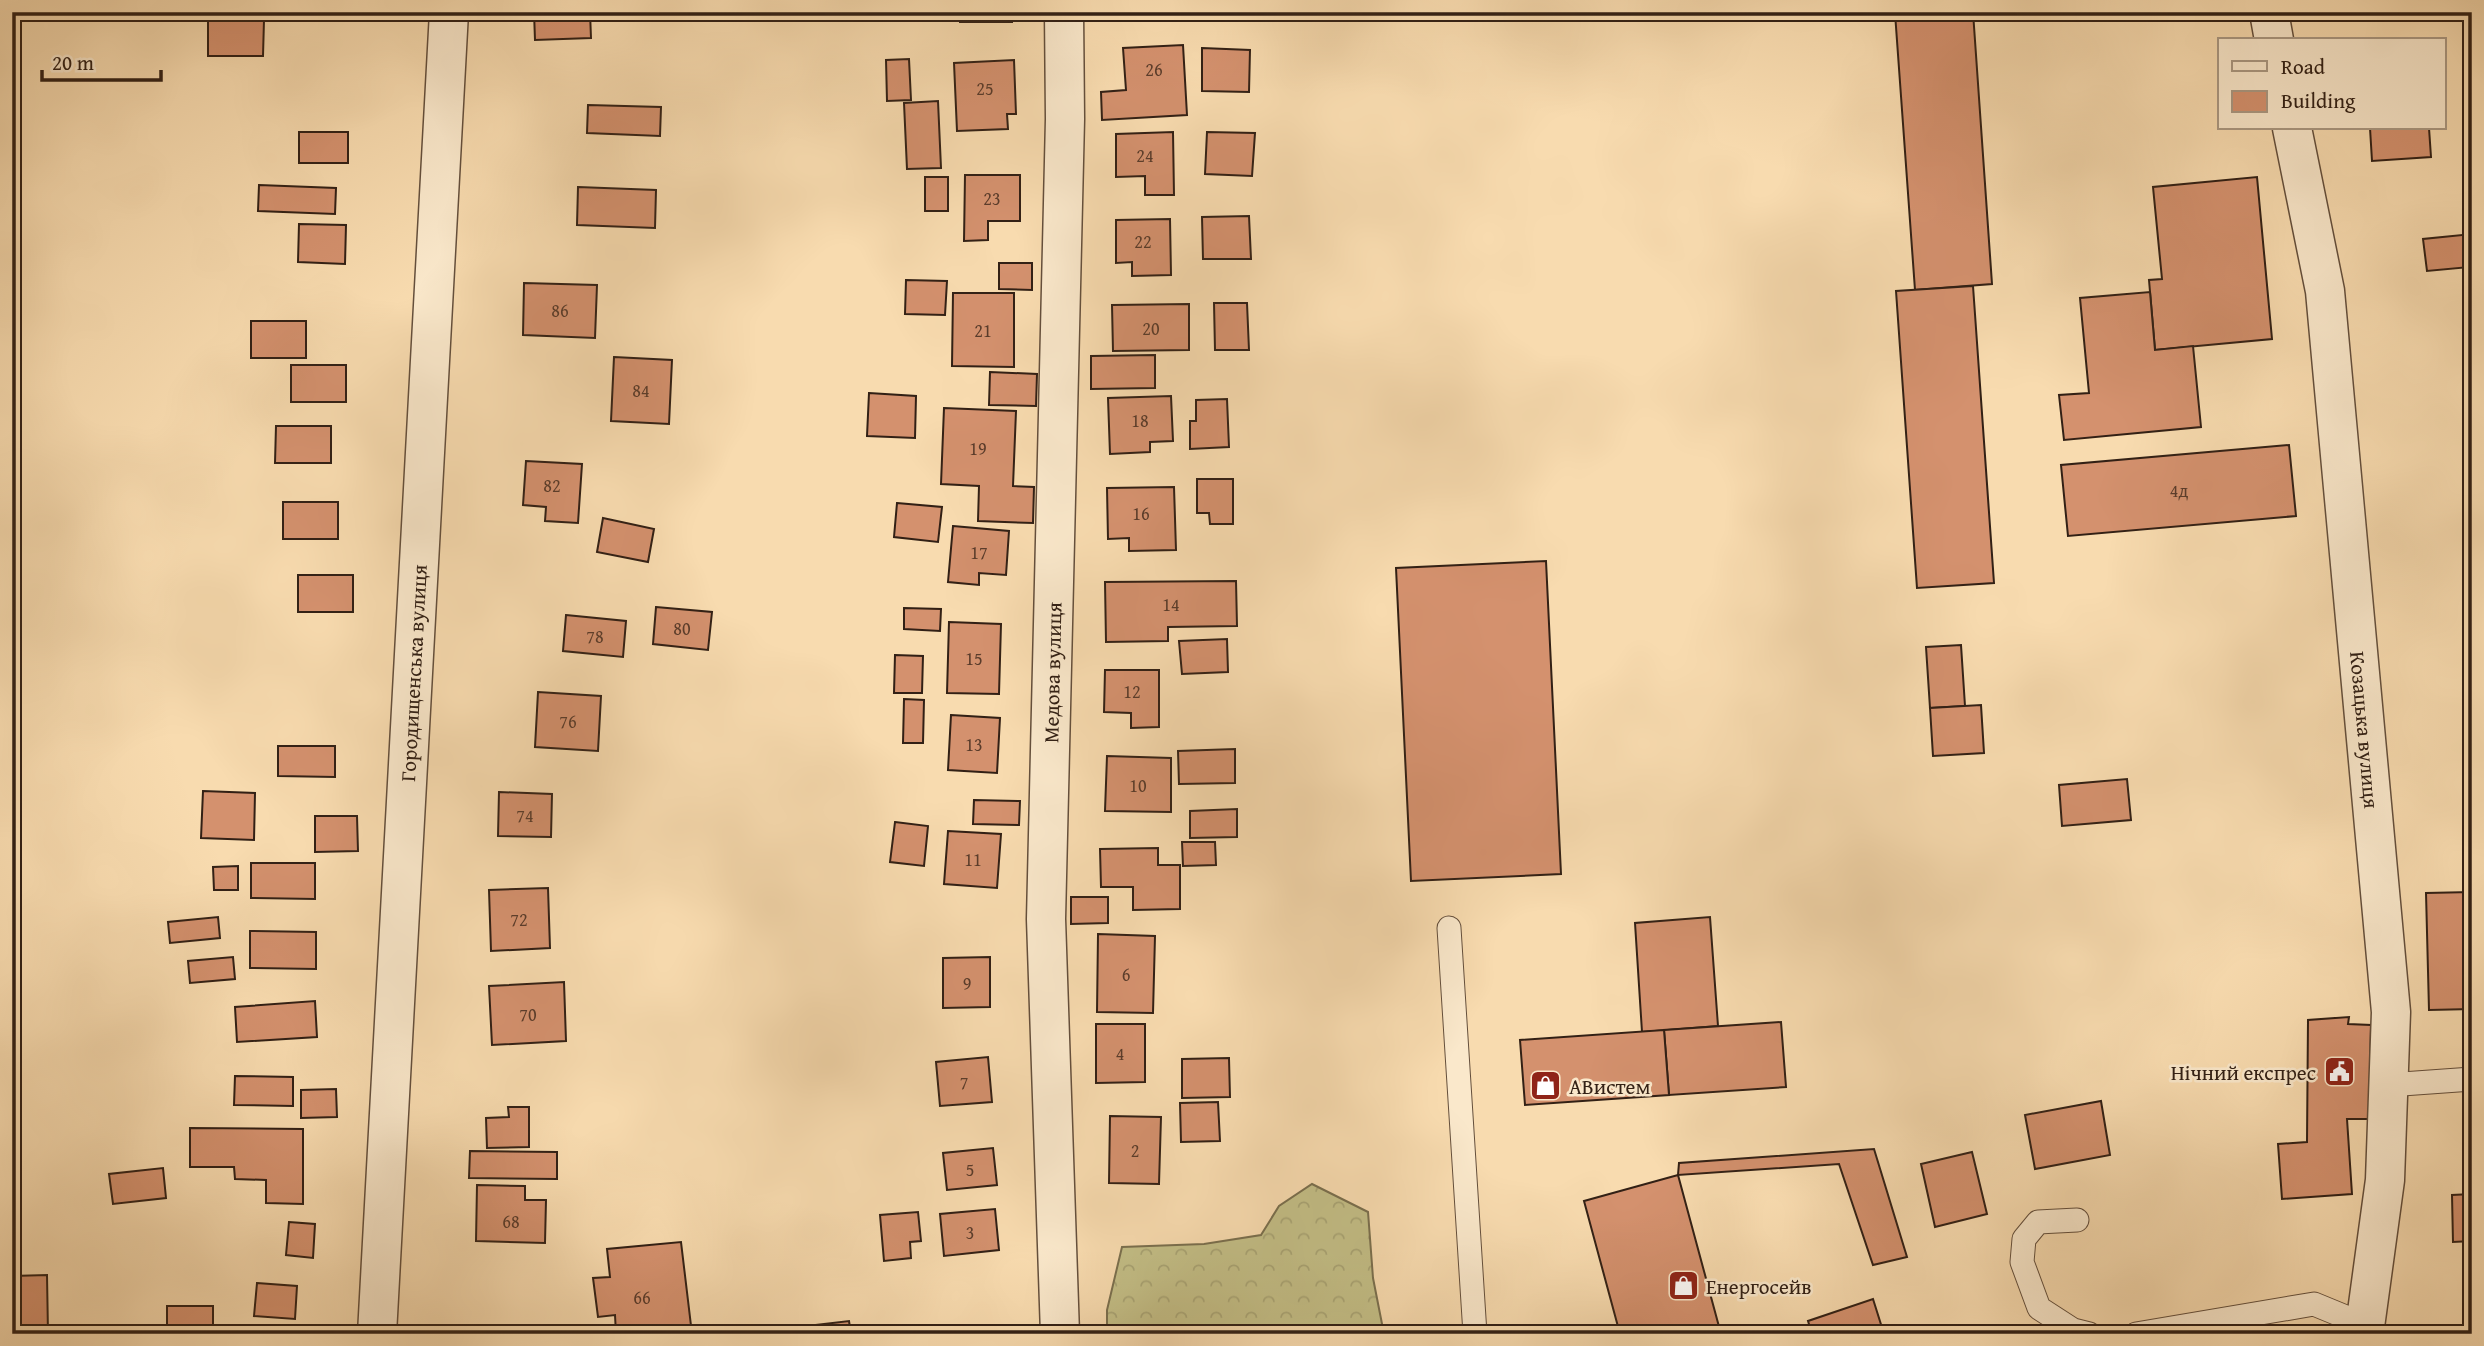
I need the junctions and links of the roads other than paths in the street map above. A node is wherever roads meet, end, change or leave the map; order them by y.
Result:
1 (449, 12) edge
2 (1063, 12) edge
3 (2269, 12) edge
4 (2274, 38) edge
5 (2292, 130) edge
6 (1449, 928) dead end
7 (2472, 1079) edge
8 (2388, 1085) junction
9 (2077, 1220) dead end
10 (2365, 1329) edge
11 (377, 1334) edge
12 (1060, 1334) edge
13 (1475, 1334) edge
14 (2089, 1334) edge
15 (2136, 1334) edge

1 - 11 street, Городищенська вулиця
2 - 12 street, Медова вулиця
3 - 4 street
5 - 8 street, Козацька вулиця
6 - 13 lane
7 - 8 lane
8 - 10 street, Козацька вулиця
9 - 14 lane
10 - 15 lane

